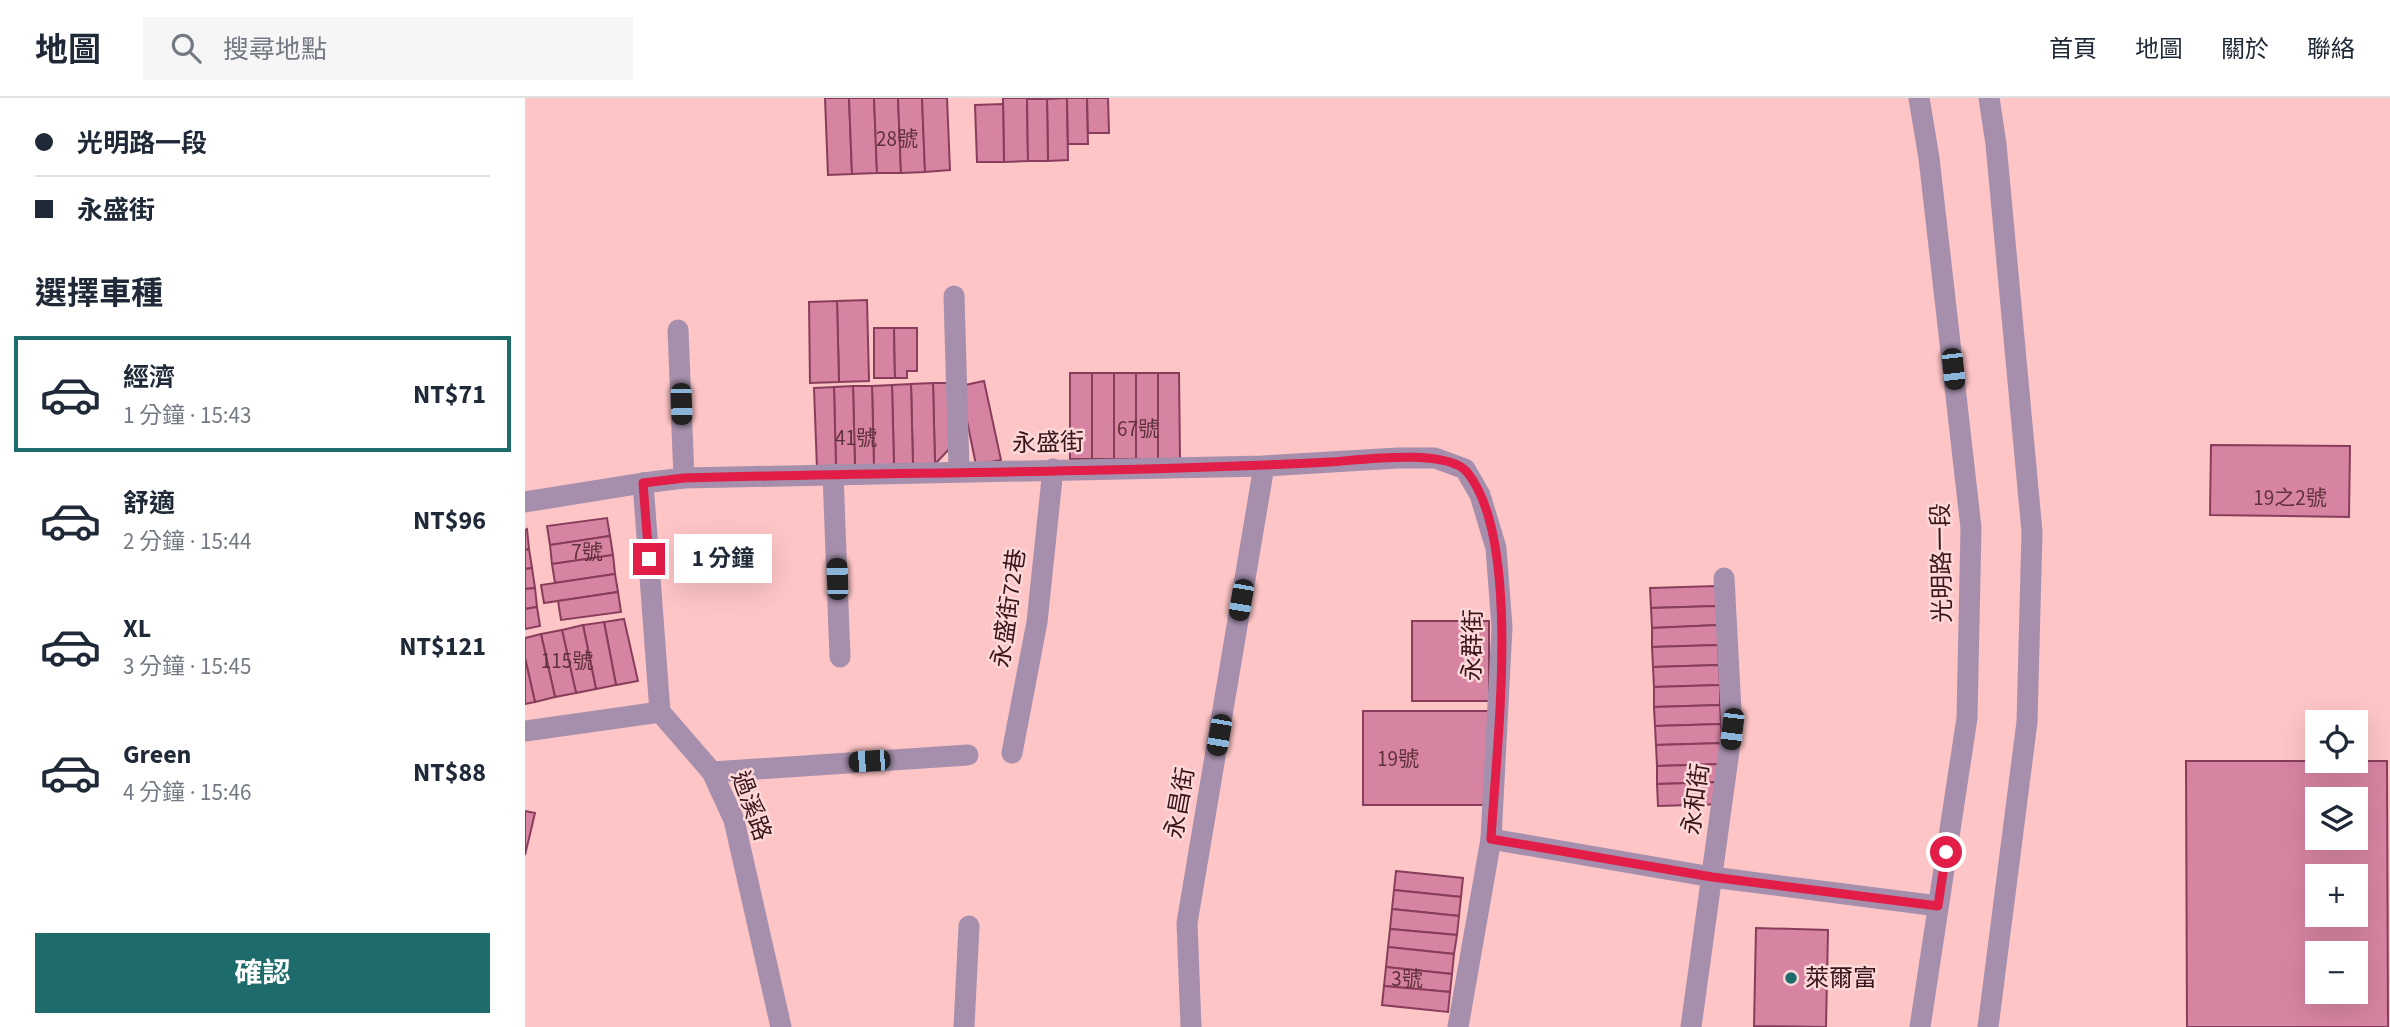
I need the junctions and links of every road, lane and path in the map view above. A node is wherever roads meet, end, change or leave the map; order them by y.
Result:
1 (1919, 98) edge
2 (1989, 98) edge
3 (954, 296) dead end
4 (678, 330) dead end
5 (1264, 466) junction
6 (1053, 469) junction
7 (959, 470) junction
8 (833, 474) junction
9 (684, 478) junction
10 (643, 483) junction
11 (525, 502) edge
12 (1724, 578) dead end
13 (840, 657) dead end
14 (660, 712) junction
15 (525, 732) edge
16 (1012, 753) dead end
17 (968, 755) dead end
18 (712, 772) junction
19 (1491, 839) junction
20 (1712, 877) junction
21 (1938, 906) junction
22 (969, 926) dead end
23 (781, 1027) edge
24 (964, 1027) edge
25 (1191, 1027) edge
26 (1458, 1027) edge
27 (1692, 1027) edge
28 (1920, 1027) edge
29 (1988, 1027) edge

1 - 21 street, 光明路一段
2 - 29 street
3 - 7 street
4 - 9 street
5 - 6 street, 永盛街
5 - 19 street, 永群街
5 - 25 street, 永昌街
6 - 7 street, 永盛街
6 - 16 street, 永盛街72巷
7 - 8 street, 永盛街
8 - 9 street, 永盛街
8 - 13 street
9 - 10 street, 永盛街
10 - 11 street, 永盛街
10 - 14 street
12 - 20 street, 永和街
14 - 15 street
14 - 18 street, 過溪路
17 - 18 street
18 - 23 street, 過溪路
19 - 20 street
19 - 26 street, 永群街
20 - 21 street
20 - 27 street, 永和街
21 - 28 street, 光明路一段
22 - 24 street

